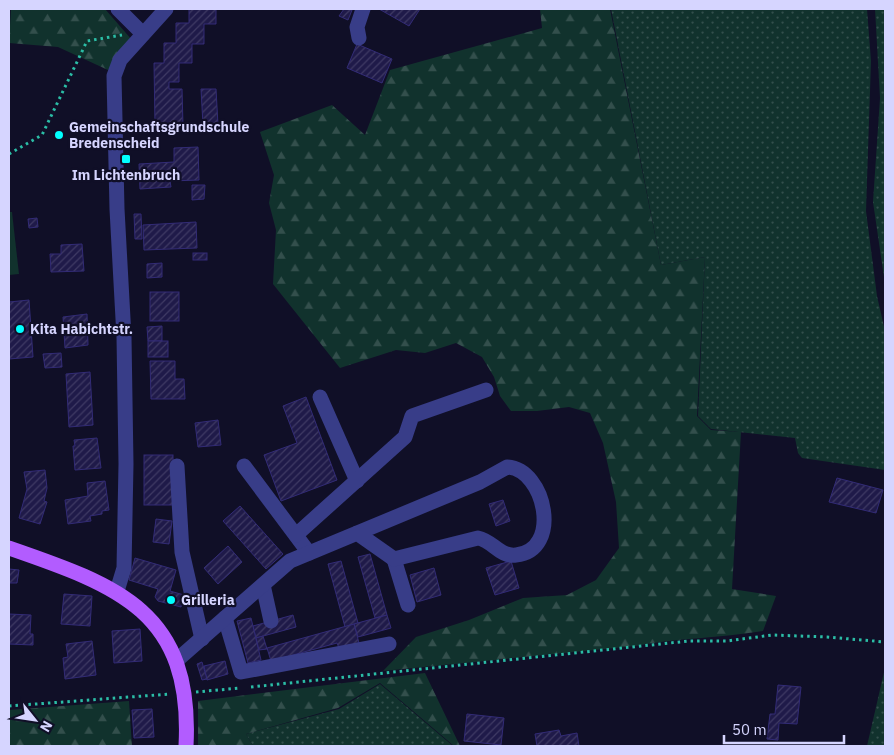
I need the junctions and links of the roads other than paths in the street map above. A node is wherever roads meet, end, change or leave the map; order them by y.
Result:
1 (118, 9) edge
2 (166, 9) edge
3 (363, 9) edge
4 (143, 34) junction
5 (359, 38) dead end
6 (486, 390) dead end
7 (320, 397) dead end
8 (177, 466) dead end
9 (244, 466) dead end
10 (357, 481) junction
11 (358, 533) junction
12 (296, 535) junction
13 (9, 548) edge
14 (309, 553) junction
15 (394, 559) junction
16 (263, 585) junction
17 (117, 592) junction
18 (408, 605) dead end
19 (225, 618) junction
20 (271, 621) dead end
21 (202, 639) junction
22 (390, 644) dead end
23 (177, 660) junction
24 (186, 746) edge

1 - 4 street
2 - 4 street
3 - 5 street
4 - 17 street
6 - 10 street
7 - 10 street
8 - 21 street
9 - 12 street
10 - 12 street
11 - 14 street
11 - 15 street
11 - 15 street
12 - 14 street
13 - 17 main road
14 - 16 street
15 - 18 street
16 - 19 street
16 - 20 street
17 - 23 main road
19 - 21 street
19 - 22 street
21 - 23 street
23 - 24 main road

